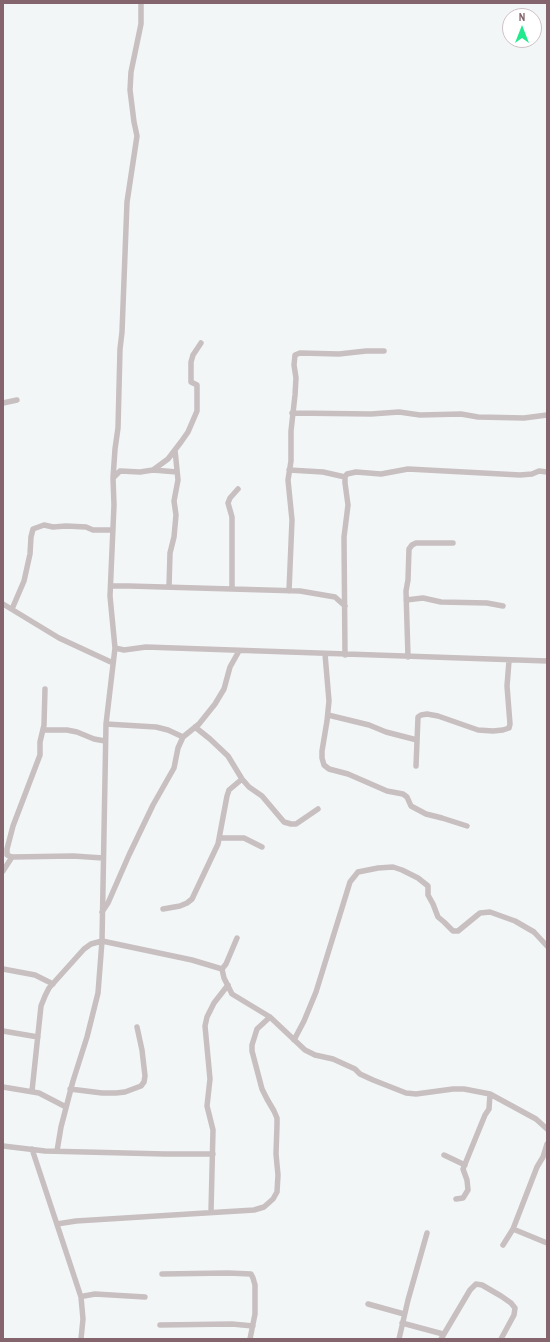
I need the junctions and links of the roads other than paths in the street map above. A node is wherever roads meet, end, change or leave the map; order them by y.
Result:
1 (140, 3) edge
2 (201, 344) dead end
3 (384, 351) dead end
4 (17, 400) dead end
5 (3, 402) edge
6 (292, 413) junction
7 (547, 415) edge
8 (175, 450) junction
9 (153, 470) junction
10 (289, 470) junction
11 (177, 472) junction
12 (547, 472) edge
13 (345, 477) junction
14 (113, 478) junction
15 (238, 489) dead end
16 (113, 530) junction
17 (453, 543) dead end
18 (111, 586) junction
19 (169, 587) junction
20 (232, 589) junction
21 (289, 591) junction
22 (345, 591) junction
23 (335, 597) junction
24 (406, 600) junction
25 (3, 604) edge
26 (345, 606) junction
27 (504, 606) dead end
28 (12, 609) junction
29 (115, 648) junction
30 (124, 650) junction
31 (239, 651) junction
32 (325, 654) junction
33 (345, 655) junction
34 (408, 657) junction
35 (114, 660) junction
36 (509, 660) junction
37 (547, 661) edge
38 (45, 689) dead end
39 (328, 715) junction
40 (106, 724) junction
41 (195, 727) junction
42 (44, 730) junction
43 (183, 737) junction
44 (417, 740) junction
45 (105, 741) junction
46 (416, 766) dead end
47 (242, 779) junction
48 (318, 809) dead end
49 (467, 826) dead end
50 (220, 838) junction
51 (262, 847) dead end
52 (12, 857) junction
53 (103, 858) junction
54 (3, 871) edge
55 (163, 909) dead end
56 (102, 912) junction
57 (237, 938) dead end
58 (102, 941) junction
59 (547, 946) edge
60 (3, 969) edge
61 (222, 969) junction
62 (53, 984) junction
63 (228, 985) junction
64 (270, 1017) junction
65 (137, 1027) dead end
66 (3, 1031) edge
67 (38, 1037) junction
68 (294, 1040) junction
69 (3, 1087) edge
70 (70, 1090) junction
71 (32, 1091) junction
72 (490, 1094) junction
73 (66, 1107) junction
74 (547, 1129) edge
75 (547, 1144) edge
76 (3, 1146) edge
77 (32, 1149) junction
78 (57, 1151) junction
79 (213, 1154) junction
80 (444, 1155) dead end
81 (465, 1165) junction
82 (456, 1199) dead end
83 (211, 1212) junction
84 (57, 1224) junction
85 (513, 1229) junction
86 (427, 1233) dead end
87 (547, 1243) edge
88 (503, 1245) dead end
89 (162, 1274) dead end
90 (81, 1297) junction
91 (145, 1297) dead end
92 (368, 1304) dead end
93 (404, 1314) junction
94 (402, 1323) junction
95 (160, 1325) dead end
96 (253, 1326) junction
97 (442, 1337) edge
98 (81, 1339) edge
99 (250, 1339) edge
100 (399, 1339) edge
101 (501, 1339) edge

1 - 14 street
2 - 8 street
3 - 6 street
4 - 5 street
6 - 7 street
6 - 10 street
8 - 9 street
8 - 11 street
9 - 11 street
9 - 14 street
10 - 13 street
10 - 21 street
11 - 19 street
12 - 13 street
13 - 22 street
14 - 16 street
15 - 20 street
16 - 18 street
16 - 28 street
17 - 24 street
18 - 19 street
18 - 29 street
19 - 20 street
20 - 21 street
21 - 23 street
22 - 23 street
22 - 26 street
23 - 26 street
24 - 27 street
24 - 34 street
25 - 28 street
26 - 33 street
28 - 35 street
29 - 30 street
29 - 35 street
30 - 31 street
30 - 35 street
31 - 32 street
31 - 41 street
32 - 33 street
32 - 39 street
33 - 34 street
34 - 36 street
35 - 40 street
36 - 37 street
36 - 44 street
38 - 42 street
39 - 44 street
39 - 49 street
40 - 43 street
40 - 45 street
41 - 43 street
41 - 47 street
42 - 45 street
42 - 52 street
43 - 56 street
44 - 46 street
45 - 53 street
47 - 48 street
47 - 50 street
50 - 51 street
50 - 55 street
52 - 53 street
52 - 54 street
53 - 56 street
56 - 58 street
57 - 61 street
58 - 61 street
58 - 62 street
58 - 70 street
59 - 68 street
60 - 62 street
61 - 63 street
62 - 67 street
63 - 64 street
63 - 79 street
64 - 68 street
64 - 83 street
65 - 70 street
66 - 67 street
67 - 71 street
68 - 72 street
69 - 71 street
70 - 73 street
71 - 73 street
72 - 74 street
72 - 81 street
73 - 78 street
75 - 85 street
76 - 77 street
77 - 78 street
77 - 84 street
78 - 79 street
79 - 83 street
80 - 81 street
81 - 82 street
83 - 84 street
84 - 90 street
85 - 87 street
85 - 88 street
86 - 93 street
89 - 96 street
90 - 91 street
90 - 98 street
92 - 93 street
93 - 94 street
94 - 97 street
94 - 100 street
95 - 96 street
96 - 99 street
97 - 101 street

